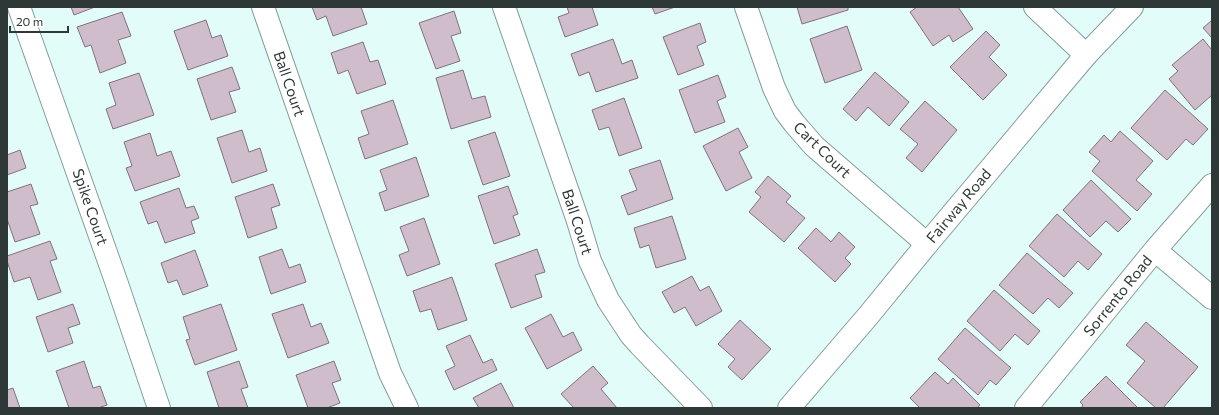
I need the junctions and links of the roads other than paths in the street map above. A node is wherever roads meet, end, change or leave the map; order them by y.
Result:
1 (19, 7) edge
2 (263, 7) edge
3 (504, 7) edge
4 (746, 7) edge
5 (1034, 7) edge
6 (1132, 7) edge
7 (1086, 55) junction
8 (1212, 185) edge
9 (927, 244) junction
10 (1155, 250) junction
11 (1212, 298) edge
12 (159, 408) edge
13 (407, 408) edge
14 (701, 408) edge
15 (789, 408) edge
16 (1026, 408) edge

1 - 12 street, Spike Court
2 - 13 street, Ball Court
3 - 14 street, Ball Court
4 - 9 street, Cart Court
5 - 7 street
6 - 7 street, Fairway Road
7 - 9 street, Fairway Road
8 - 10 street, Sorrento Road
9 - 15 street, Fairway Road
10 - 11 street
10 - 16 street, Sorrento Road

